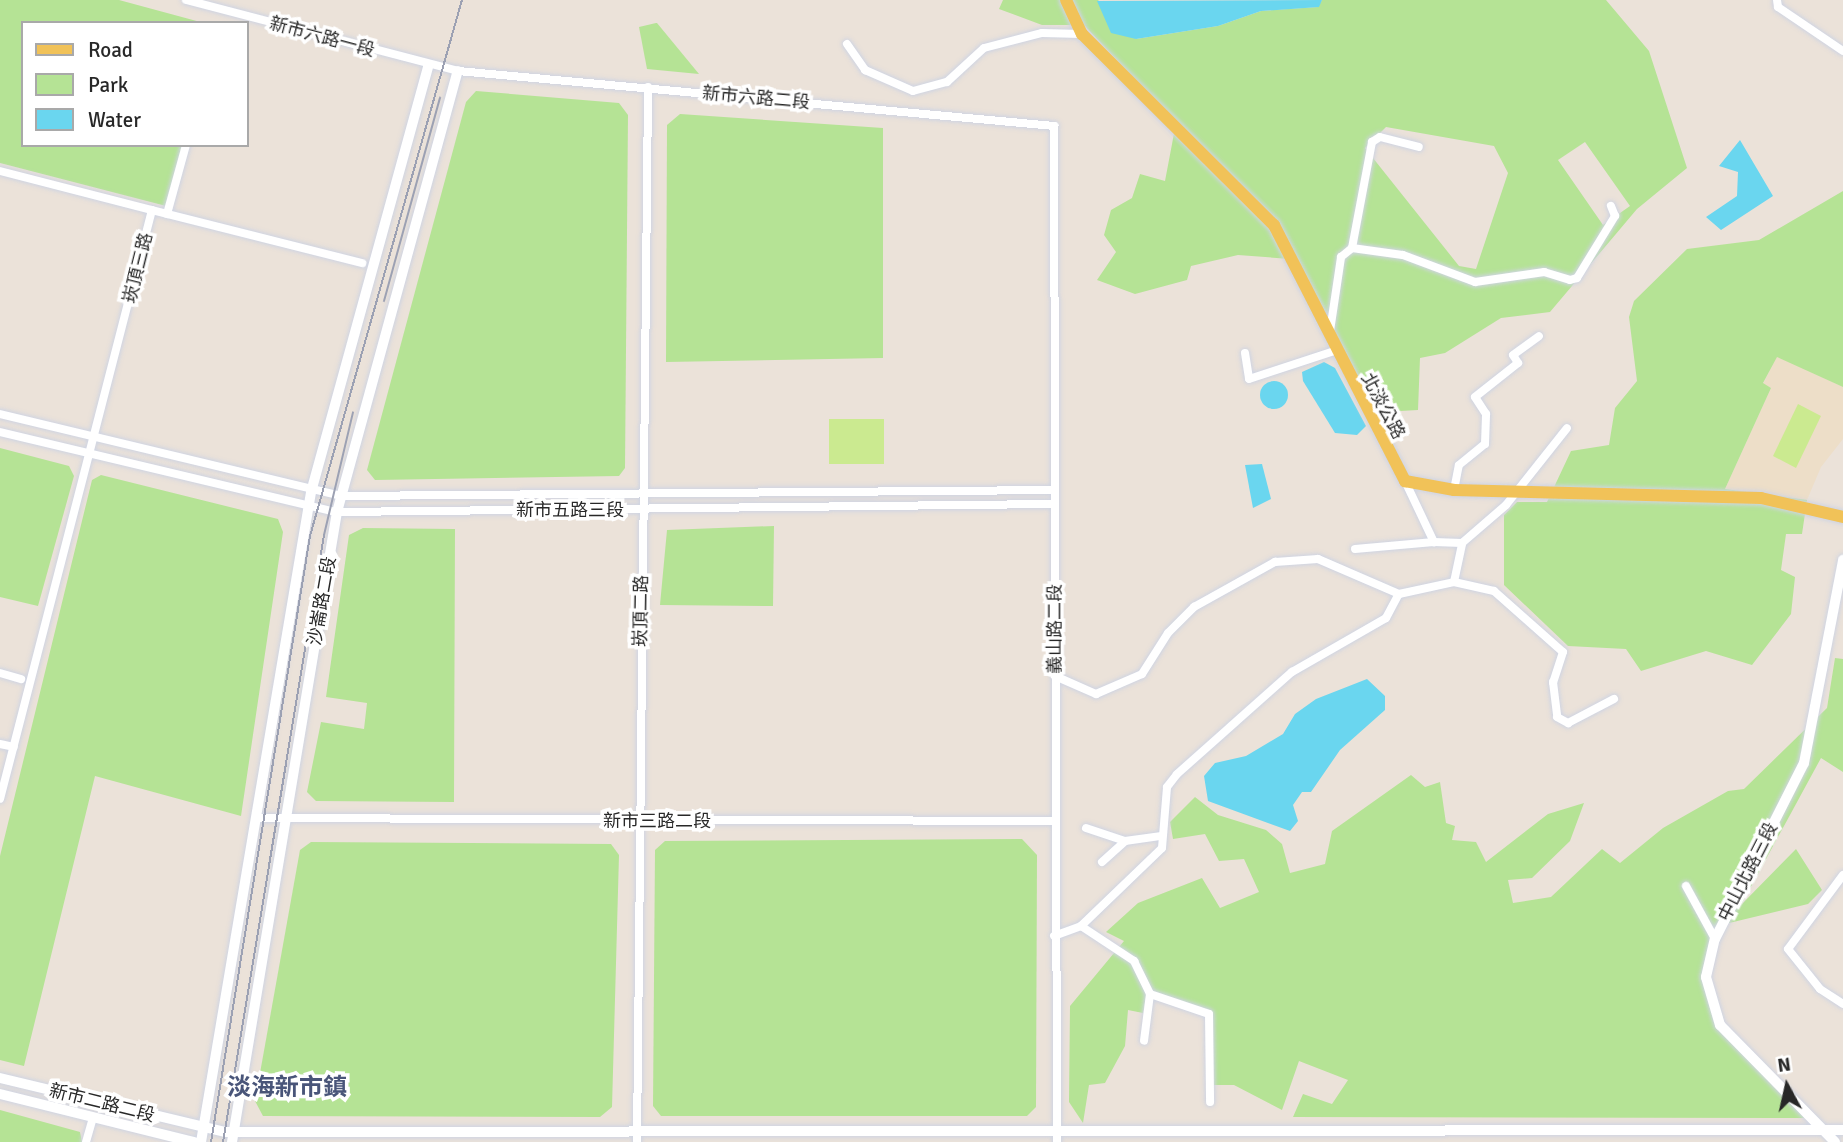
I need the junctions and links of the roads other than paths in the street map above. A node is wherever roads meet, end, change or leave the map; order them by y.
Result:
1 (186, 0) edge
2 (1066, 0) edge
3 (1777, 0) edge
4 (1082, 34) junction
5 (847, 44) dead end
6 (1843, 51) edge
7 (429, 65) junction
8 (458, 71) junction
9 (648, 87) junction
10 (1054, 126) joint
11 (185, 147) edge
12 (1419, 147) dead end
13 (0, 172) edge
14 (1611, 206) dead end
15 (152, 210) junction
16 (167, 214) junction
17 (1352, 248) junction
18 (362, 263) dead end
19 (1539, 336) dead end
20 (1331, 345) junction
21 (1245, 353) dead end
22 (0, 414) edge
23 (1567, 428) dead end
24 (0, 432) edge
25 (94, 437) junction
26 (90, 455) junction
27 (1405, 481) junction
28 (1055, 490) junction
29 (1454, 490) junction
30 (1513, 491) junction
31 (311, 492) junction
32 (642, 492) junction
33 (341, 496) junction
34 (1055, 504) junction
35 (308, 508) junction
36 (642, 509) junction
37 (337, 512) junction
38 (1843, 517) edge
39 (1434, 542) junction
40 (1462, 543) junction
41 (1355, 549) dead end
42 (1843, 560) edge
43 (1454, 582) junction
44 (1399, 594) junction
45 (0, 673) edge
46 (1055, 676) junction
47 (21, 679) dead end
48 (1614, 699) dead end
49 (0, 744) edge
50 (14, 747) junction
51 (0, 799) edge
52 (259, 818) junction
53 (638, 821) junction
54 (1056, 821) junction
55 (284, 822) junction
56 (1086, 828) dead end
57 (1162, 836) junction
58 (1125, 841) junction
59 (1102, 862) dead end
60 (1843, 874) edge
61 (1686, 886) dead end
62 (1081, 926) junction
63 (1054, 936) junction
64 (1715, 939) junction
65 (1150, 995) junction
66 (1843, 1004) edge
67 (1144, 1041) dead end
68 (0, 1078) edge
69 (0, 1094) edge
70 (1210, 1102) dead end
71 (93, 1117) junction
72 (204, 1128) junction
73 (1843, 1130) edge
74 (234, 1137) edge
75 (1056, 1137) edge
76 (1395, 1137) edge
77 (1833, 1137) edge
78 (637, 1138) edge
79 (86, 1142) edge
80 (194, 1142) edge
81 (201, 1142) edge

1 - 7 street, 新市六路一段
2 - 4 main road, 北淡公路
3 - 6 street
4 - 5 street
4 - 20 main road, 北淡公路
7 - 8 street, 新市六路一段
7 - 31 street
8 - 9 street, 新市六路二段
8 - 33 street, 沙崙路二段
9 - 10 street, 新市六路二段
9 - 32 street, 崁頂二路
10 - 28 street, 義山路二段
11 - 16 street
12 - 17 street
13 - 15 street, 崁頂三路
14 - 17 street
15 - 16 street
15 - 25 street, 崁頂三路
16 - 18 street
17 - 20 street
19 - 29 street
20 - 21 street
20 - 27 main road, 北淡公路
22 - 25 street, 新市五路三段
23 - 30 street
24 - 26 street, 新市五路三段
25 - 26 street, 崁頂三路
25 - 31 street, 新市五路三段
26 - 35 street, 新市五路三段
26 - 50 street
27 - 29 main road
27 - 39 street
28 - 32 street, 新市五路三段
28 - 34 street, 義山路二段
29 - 30 main road
30 - 38 main road
30 - 40 street
31 - 33 street, 新市五路三段
31 - 35 street, 沙崙路二段
32 - 33 street, 新市五路三段
32 - 36 street, 崁頂二路
33 - 37 street, 沙崙路二段
34 - 36 street, 新市五路三段
34 - 46 street, 義山路二段
35 - 37 street, 新市五路三段
35 - 52 street, 沙崙路二段
36 - 37 street, 新市五路三段
36 - 53 street, 崁頂二路
37 - 55 street, 沙崙路二段
39 - 40 street
39 - 41 street
40 - 43 street
42 - 64 street, 中山北路三段
43 - 44 street
43 - 48 street
44 - 46 street
44 - 57 street
45 - 47 street
46 - 54 street, 義山路二段
49 - 50 street
50 - 51 street
52 - 55 street, 新市三路二段
52 - 72 street, 沙崙路二段
53 - 54 street, 新市三路二段
53 - 55 street, 新市三路二段
53 - 78 street, 崁頂二路
54 - 63 street, 義山路二段
55 - 74 street, 沙崙路二段
56 - 58 street
57 - 58 street
57 - 62 street
58 - 59 street
60 - 66 street
61 - 64 street
62 - 63 street
62 - 65 street
63 - 75 street, 義山路二段
64 - 77 street, 中山北路三段
65 - 67 street
65 - 70 street
68 - 72 street, 新市二路二段
69 - 71 street, 新市二路二段
71 - 79 street
71 - 80 street, 新市二路二段
72 - 74 street, 新市二路二段
72 - 81 street, 沙崙路二段
73 - 77 street, 新市二路二段
74 - 78 street, 新市二路二段
75 - 76 street, 新市二路二段
75 - 78 street, 新市二路二段
76 - 77 street, 新市二路二段

